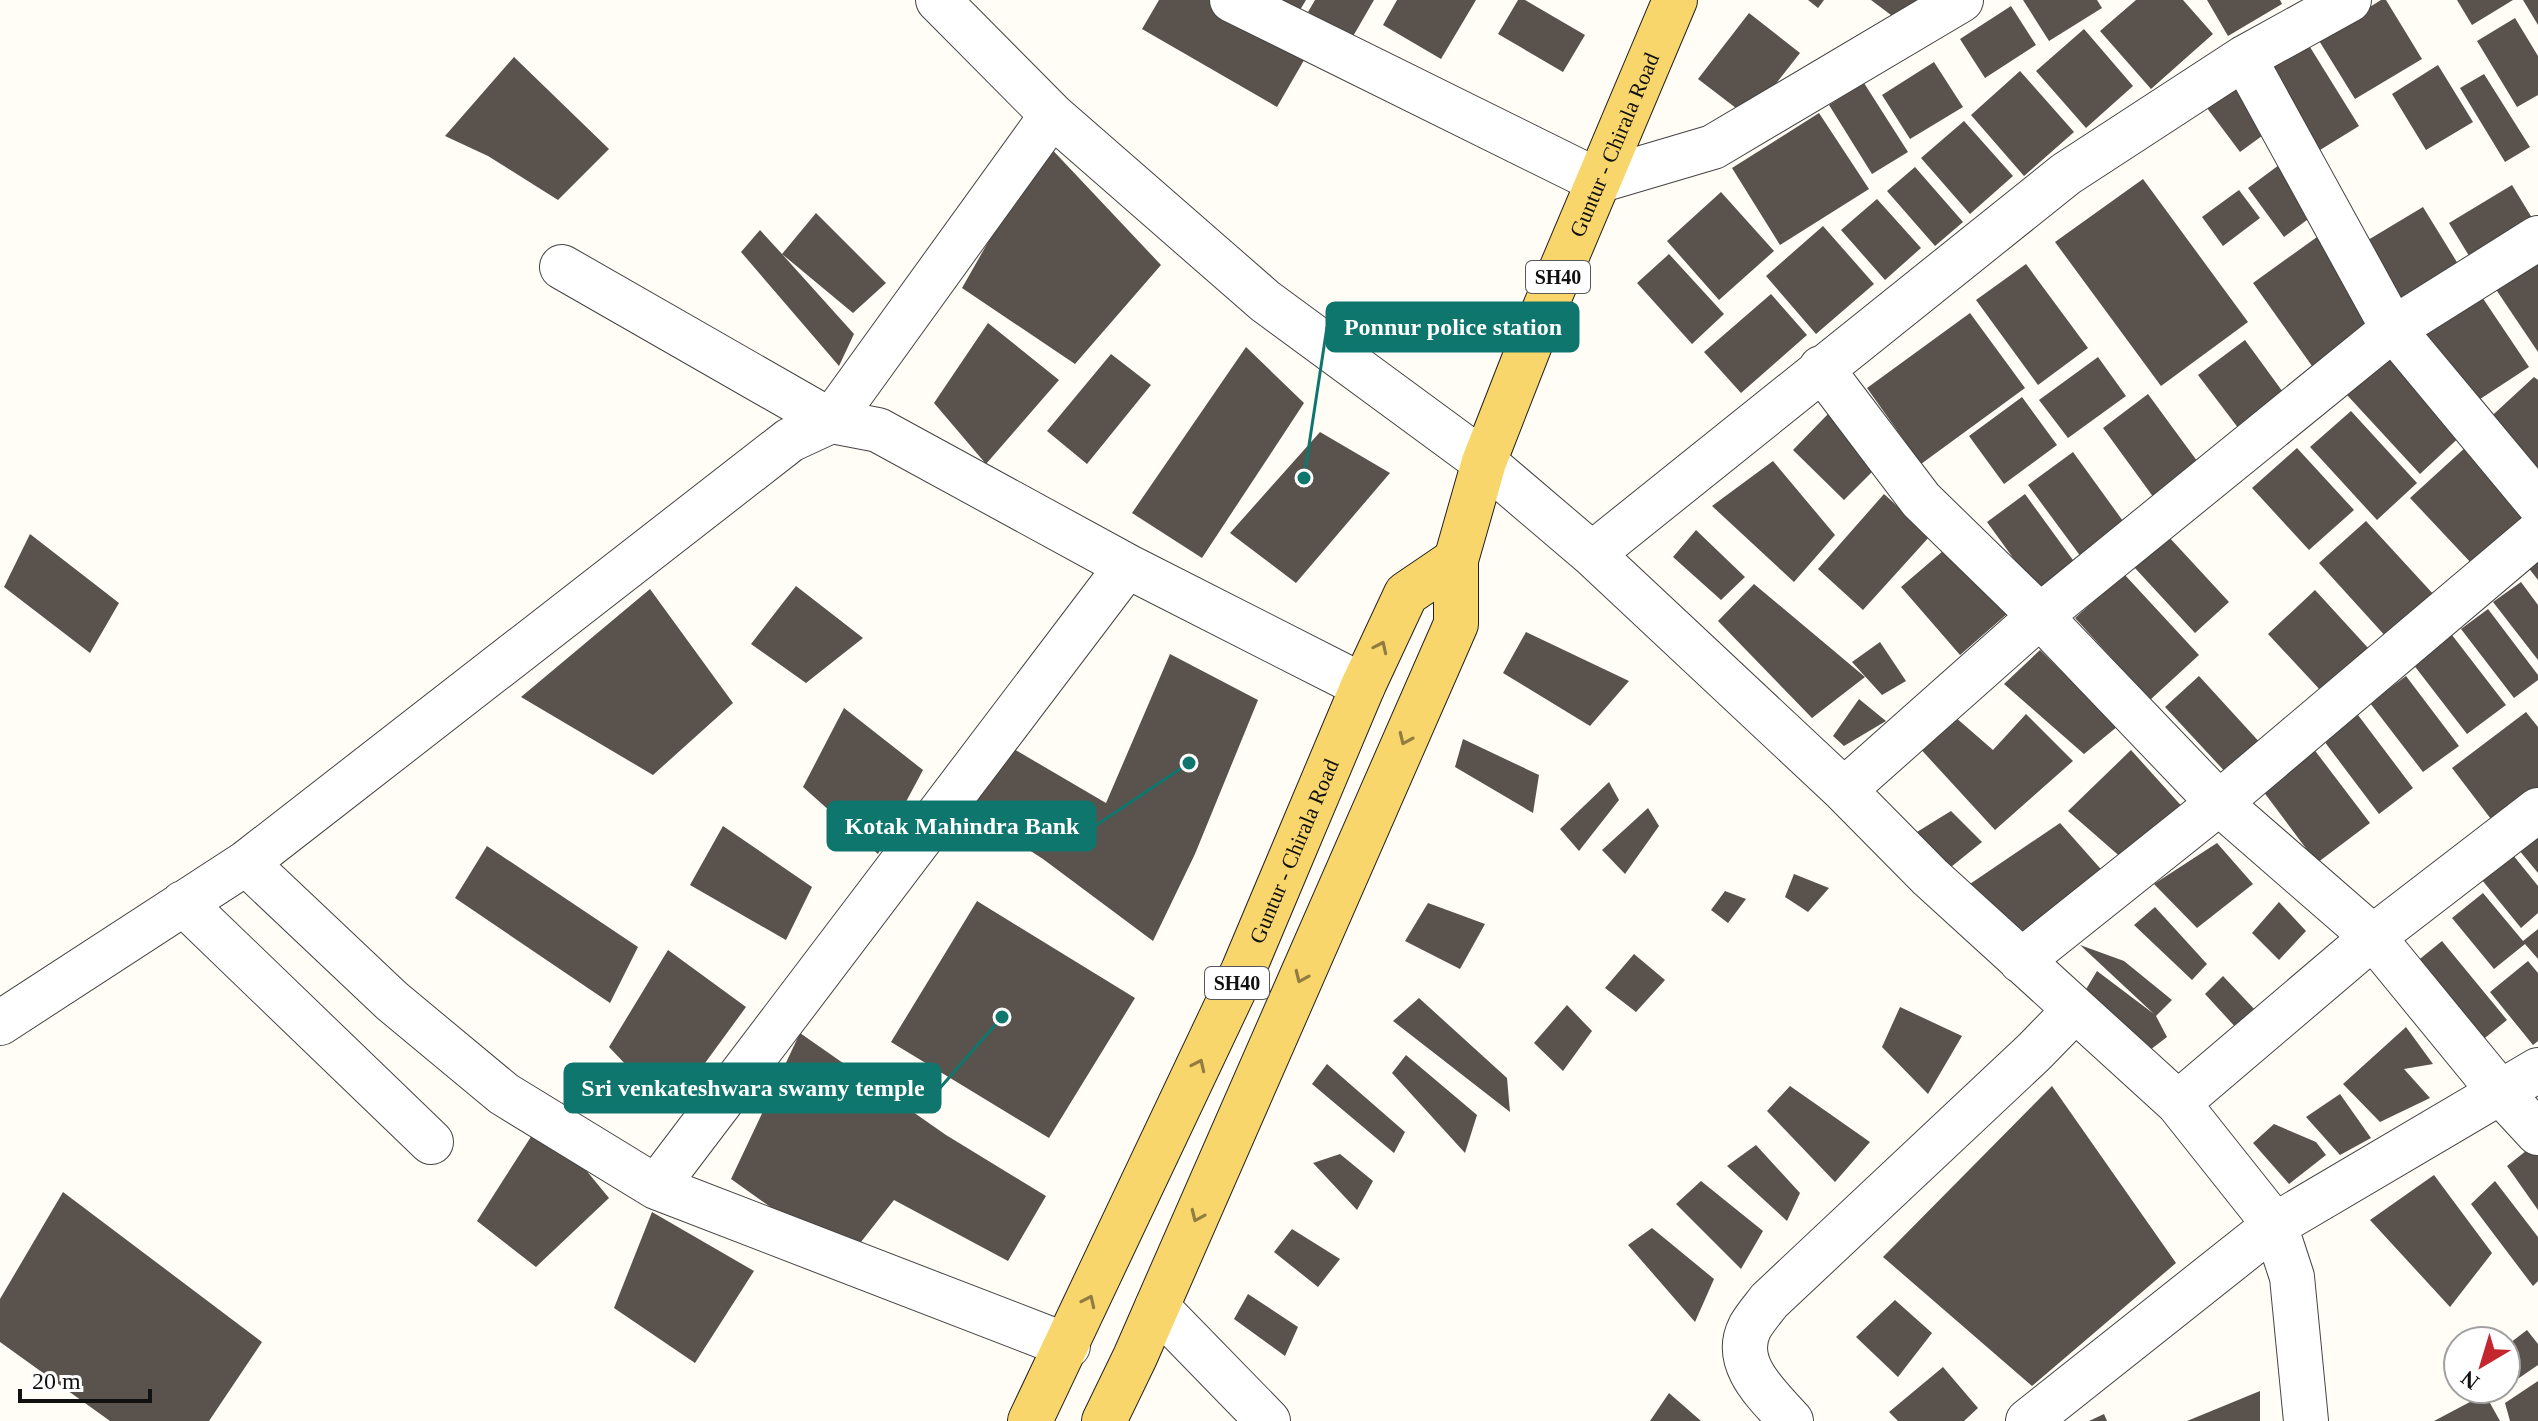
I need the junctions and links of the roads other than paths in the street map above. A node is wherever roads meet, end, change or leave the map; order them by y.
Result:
1 (938, 0) edge
2 (1232, 0) edge
3 (1675, 0) edge
4 (1961, 0) edge
5 (2349, 0) edge
6 (2244, 58) junction
7 (1052, 115) junction
8 (1598, 181) junction
9 (2538, 238) edge
10 (562, 267) dead end
11 (2393, 329) junction
12 (1821, 368) junction
13 (831, 421) junction
14 (1484, 462) junction
15 (2538, 503) edge
16 (2538, 533) edge
17 (1592, 554) junction
18 (1456, 560) junction
19 (1127, 566) junction
20 (2040, 616) junction
21 (1363, 686) junction
22 (1844, 790) junction
23 (2219, 803) junction
24 (2538, 810) edge
25 (246, 863) junction
26 (183, 903) junction
27 (2373, 937) junction
28 (2021, 961) junction
29 (2075, 1010) junction
30 (0, 1023) edge
31 (2538, 1070) edge
32 (2500, 1092) junction
33 (2178, 1103) junction
34 (2538, 1133) edge
35 (431, 1142) dead end
36 (656, 1187) junction
37 (2275, 1225) junction
38 (1157, 1307) junction
39 (1068, 1346) junction
40 (1030, 1421) edge
41 (1104, 1421) edge
42 (1268, 1421) edge
43 (1791, 1421) edge
44 (2028, 1421) edge
45 (2306, 1421) edge

1 - 7 street
2 - 8 street
3 - 8 main road, Guntur - Chirala Road / SH40
4 - 8 street
5 - 6 street
6 - 11 street
6 - 12 street
7 - 13 street
7 - 14 street
8 - 14 main road, Guntur - Chirala Road / SH40
9 - 11 street
10 - 13 street
11 - 15 street
11 - 20 street
12 - 17 street
12 - 20 street
13 - 19 street
13 - 25 street
14 - 17 street
14 - 18 main road, Guntur - Chirala Road / SH40
16 - 23 street
17 - 22 street
21 -> 18 main road, Guntur - Chirala Road / SH40
18 -> 38 main road, Guntur - Chirala Road / SH40
19 - 21 street
19 - 36 street
20 - 22 street
20 - 23 street
39 -> 21 main road, Guntur - Chirala Road / SH40
22 - 28 street
23 - 27 street
23 - 28 street
24 - 27 street
25 - 26 street
25 - 36 street
26 - 30 street
26 - 35 street
27 - 32 street
27 - 33 street
28 - 29 street
29 - 33 street
29 - 43 street
31 - 32 street
32 - 34 street
32 - 37 street
33 - 37 street
36 - 39 street
37 - 44 street
37 - 45 street
38 - 41 main road, Guntur - Chirala Road / SH40
38 - 42 street
39 - 40 main road, Guntur - Chirala Road / SH40

